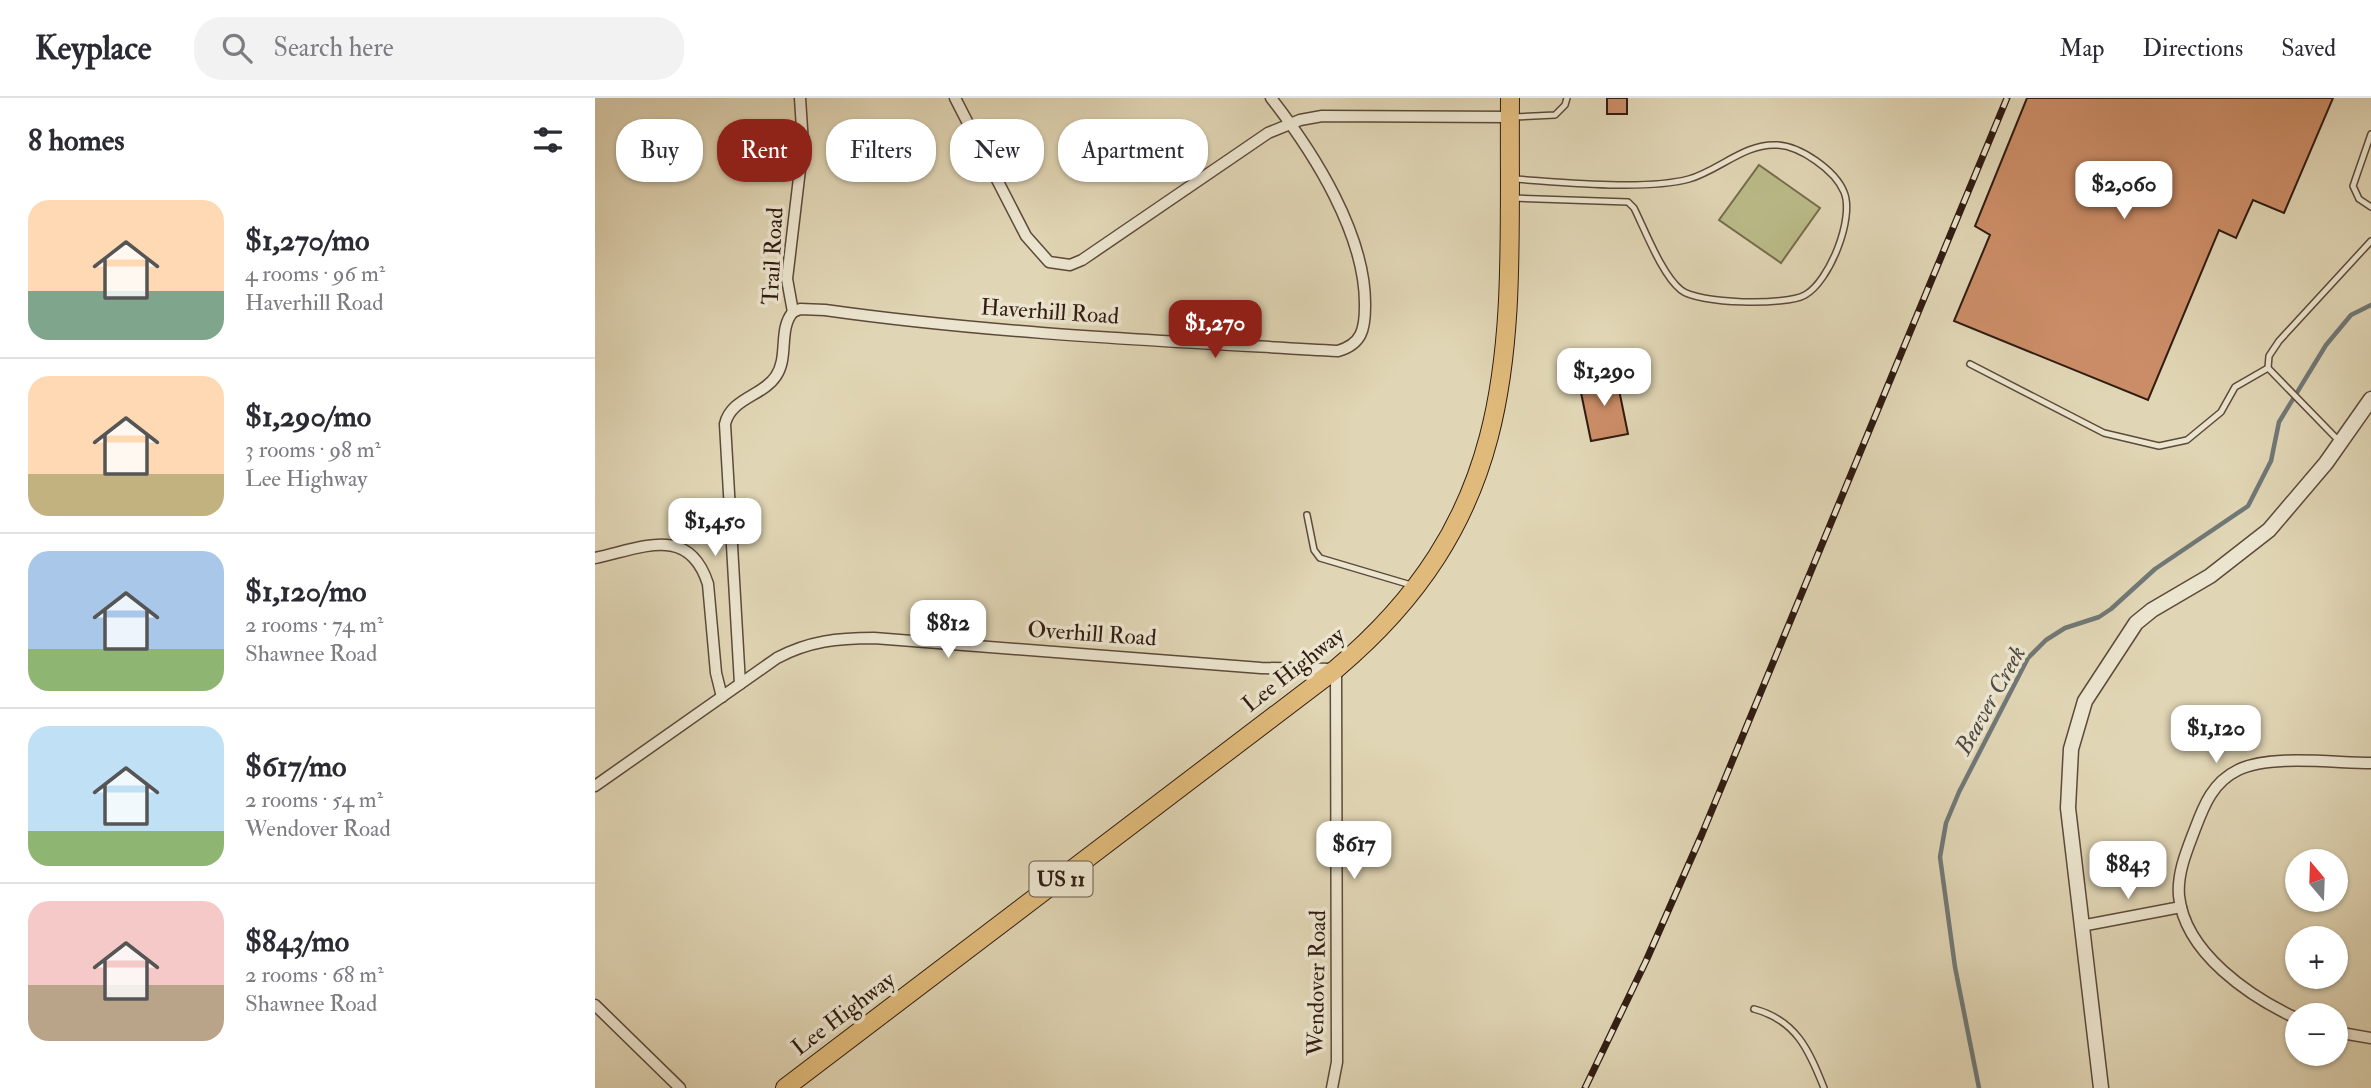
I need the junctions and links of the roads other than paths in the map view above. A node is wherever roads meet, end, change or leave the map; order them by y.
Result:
1 (800, 98) edge
2 (955, 98) edge
3 (1271, 98) edge
4 (1510, 98) edge
5 (1567, 98) edge
6 (1510, 117) junction
7 (1289, 124) junction
8 (2371, 134) edge
9 (1510, 179) junction
10 (1510, 198) junction
11 (2371, 207) edge
12 (2371, 241) edge
13 (793, 312) junction
14 (1970, 364) dead end
15 (2268, 368) junction
16 (2371, 399) edge
17 (2340, 443) junction
18 (1307, 515) dead end
19 (595, 558) edge
20 (1417, 587) junction
21 (1336, 669) junction
22 (740, 684) junction
23 (722, 697) junction
24 (2371, 763) edge
25 (595, 786) edge
26 (2182, 908) junction
27 (2081, 926) junction
28 (595, 1005) edge
29 (1754, 1009) dead end
30 (2285, 1012) edge
31 (2348, 1034) edge
32 (2371, 1038) edge
33 (680, 1088) edge
34 (785, 1088) edge
35 (1332, 1088) edge
36 (1824, 1088) edge
37 (2101, 1088) edge

1 - 13 street, Trail Road
2 - 7 street
3 - 7 street
4 - 6 main road, Lee Highway / US 11
5 - 6 lane
6 - 7 street
6 - 9 main road, Lee Highway / US 11
7 - 13 street, Haverhill Road
8 - 11 lane
9 - 10 main road, Lee Highway / US 11
9 - 10 lane
10 - 20 main road, Lee Highway / US 11
12 - 15 lane
13 - 22 street, Trail Road
14 - 15 lane
15 - 17 lane
16 - 17 street
17 - 27 street
18 - 20 lane
19 - 23 street
20 - 21 main road, Lee Highway / US 11
21 - 22 street, Overhill Road
21 - 34 main road, Lee Highway / US 11
21 - 35 street, Wendover Road
22 - 23 street, Overhill Road
23 - 25 street, Overhill Road
24 - 26 street
26 - 27 street
26 - 30 street
27 - 37 street
28 - 33 street
29 - 36 lane
31 - 32 street

